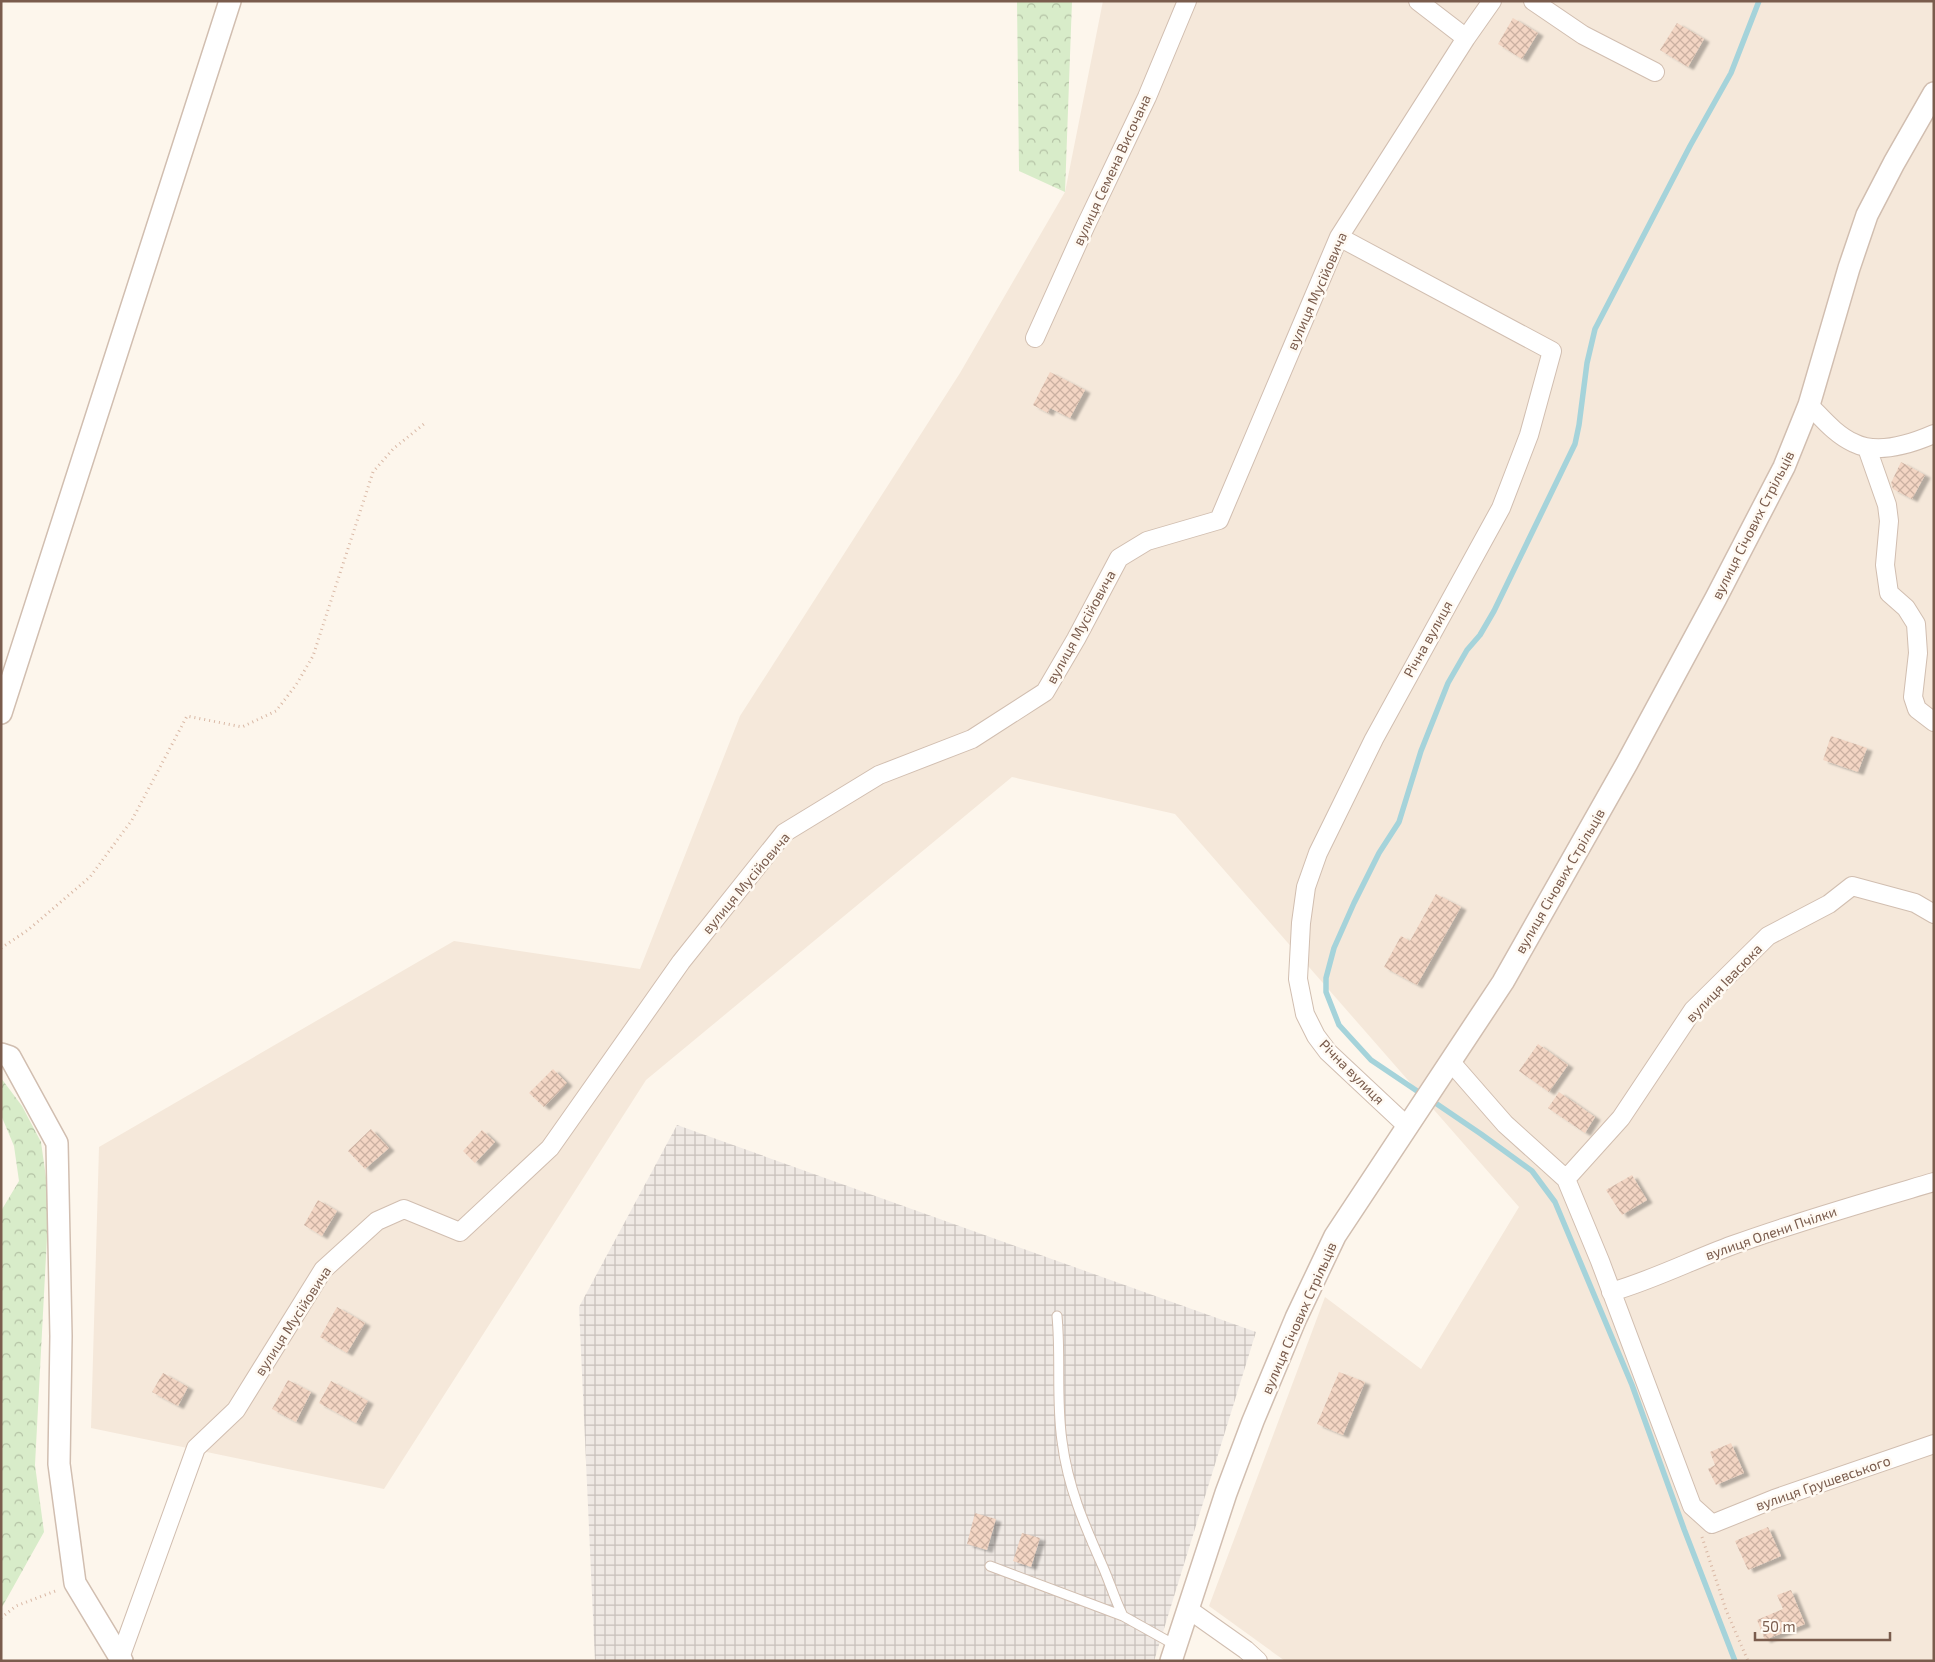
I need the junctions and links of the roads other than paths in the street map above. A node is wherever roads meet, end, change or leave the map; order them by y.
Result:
1 (230, 1) edge
2 (1187, 1) edge
3 (1418, 1) edge
4 (1492, 1) edge
5 (1533, 1) edge
6 (1466, 38) junction
7 (1655, 72) dead end
8 (1934, 92) edge
9 (1339, 237) junction
10 (1035, 338) dead end
11 (1809, 405) junction
12 (1934, 434) edge
13 (1867, 448) junction
14 (1, 713) edge
15 (1934, 722) edge
16 (1934, 914) edge
17 (1, 1054) edge
18 (1450, 1061) junction
19 (1407, 1126) junction
20 (1566, 1179) junction
21 (1934, 1182) edge
22 (1611, 1292) junction
23 (1057, 1316) dead end
24 (1934, 1444) edge
25 (990, 1566) dead end
26 (1188, 1609) junction
27 (1123, 1616) junction
28 (1173, 1653) edge
29 (121, 1659) edge
30 (1258, 1661) edge

1 - 14 street
2 - 10 street, вулиця Семена Височана
3 - 6 street
4 - 6 street, вулиця Мусійовича
5 - 7 street
6 - 9 street, вулиця Мусійовича
8 - 11 street, вулиця Січових Стрільців
9 - 19 street, Річна вулиця
9 - 29 street, вулиця Мусійовича
11 - 13 street
11 - 18 street, вулиця Січових Стрільців
12 - 13 street
13 - 15 street
16 - 20 street, вулиця Івасюка
17 - 29 street
18 - 19 street, вулиця Січових Стрільців
18 - 20 street
19 - 26 street, вулиця Січових Стрільців
20 - 22 street
21 - 22 street, вулиця Олени Пчілки
22 - 24 street, вулиця Грушевського
23 - 27 lane
25 - 27 lane
26 - 28 street, вулиця Січових Стрільців
26 - 30 street
27 - 28 lane

